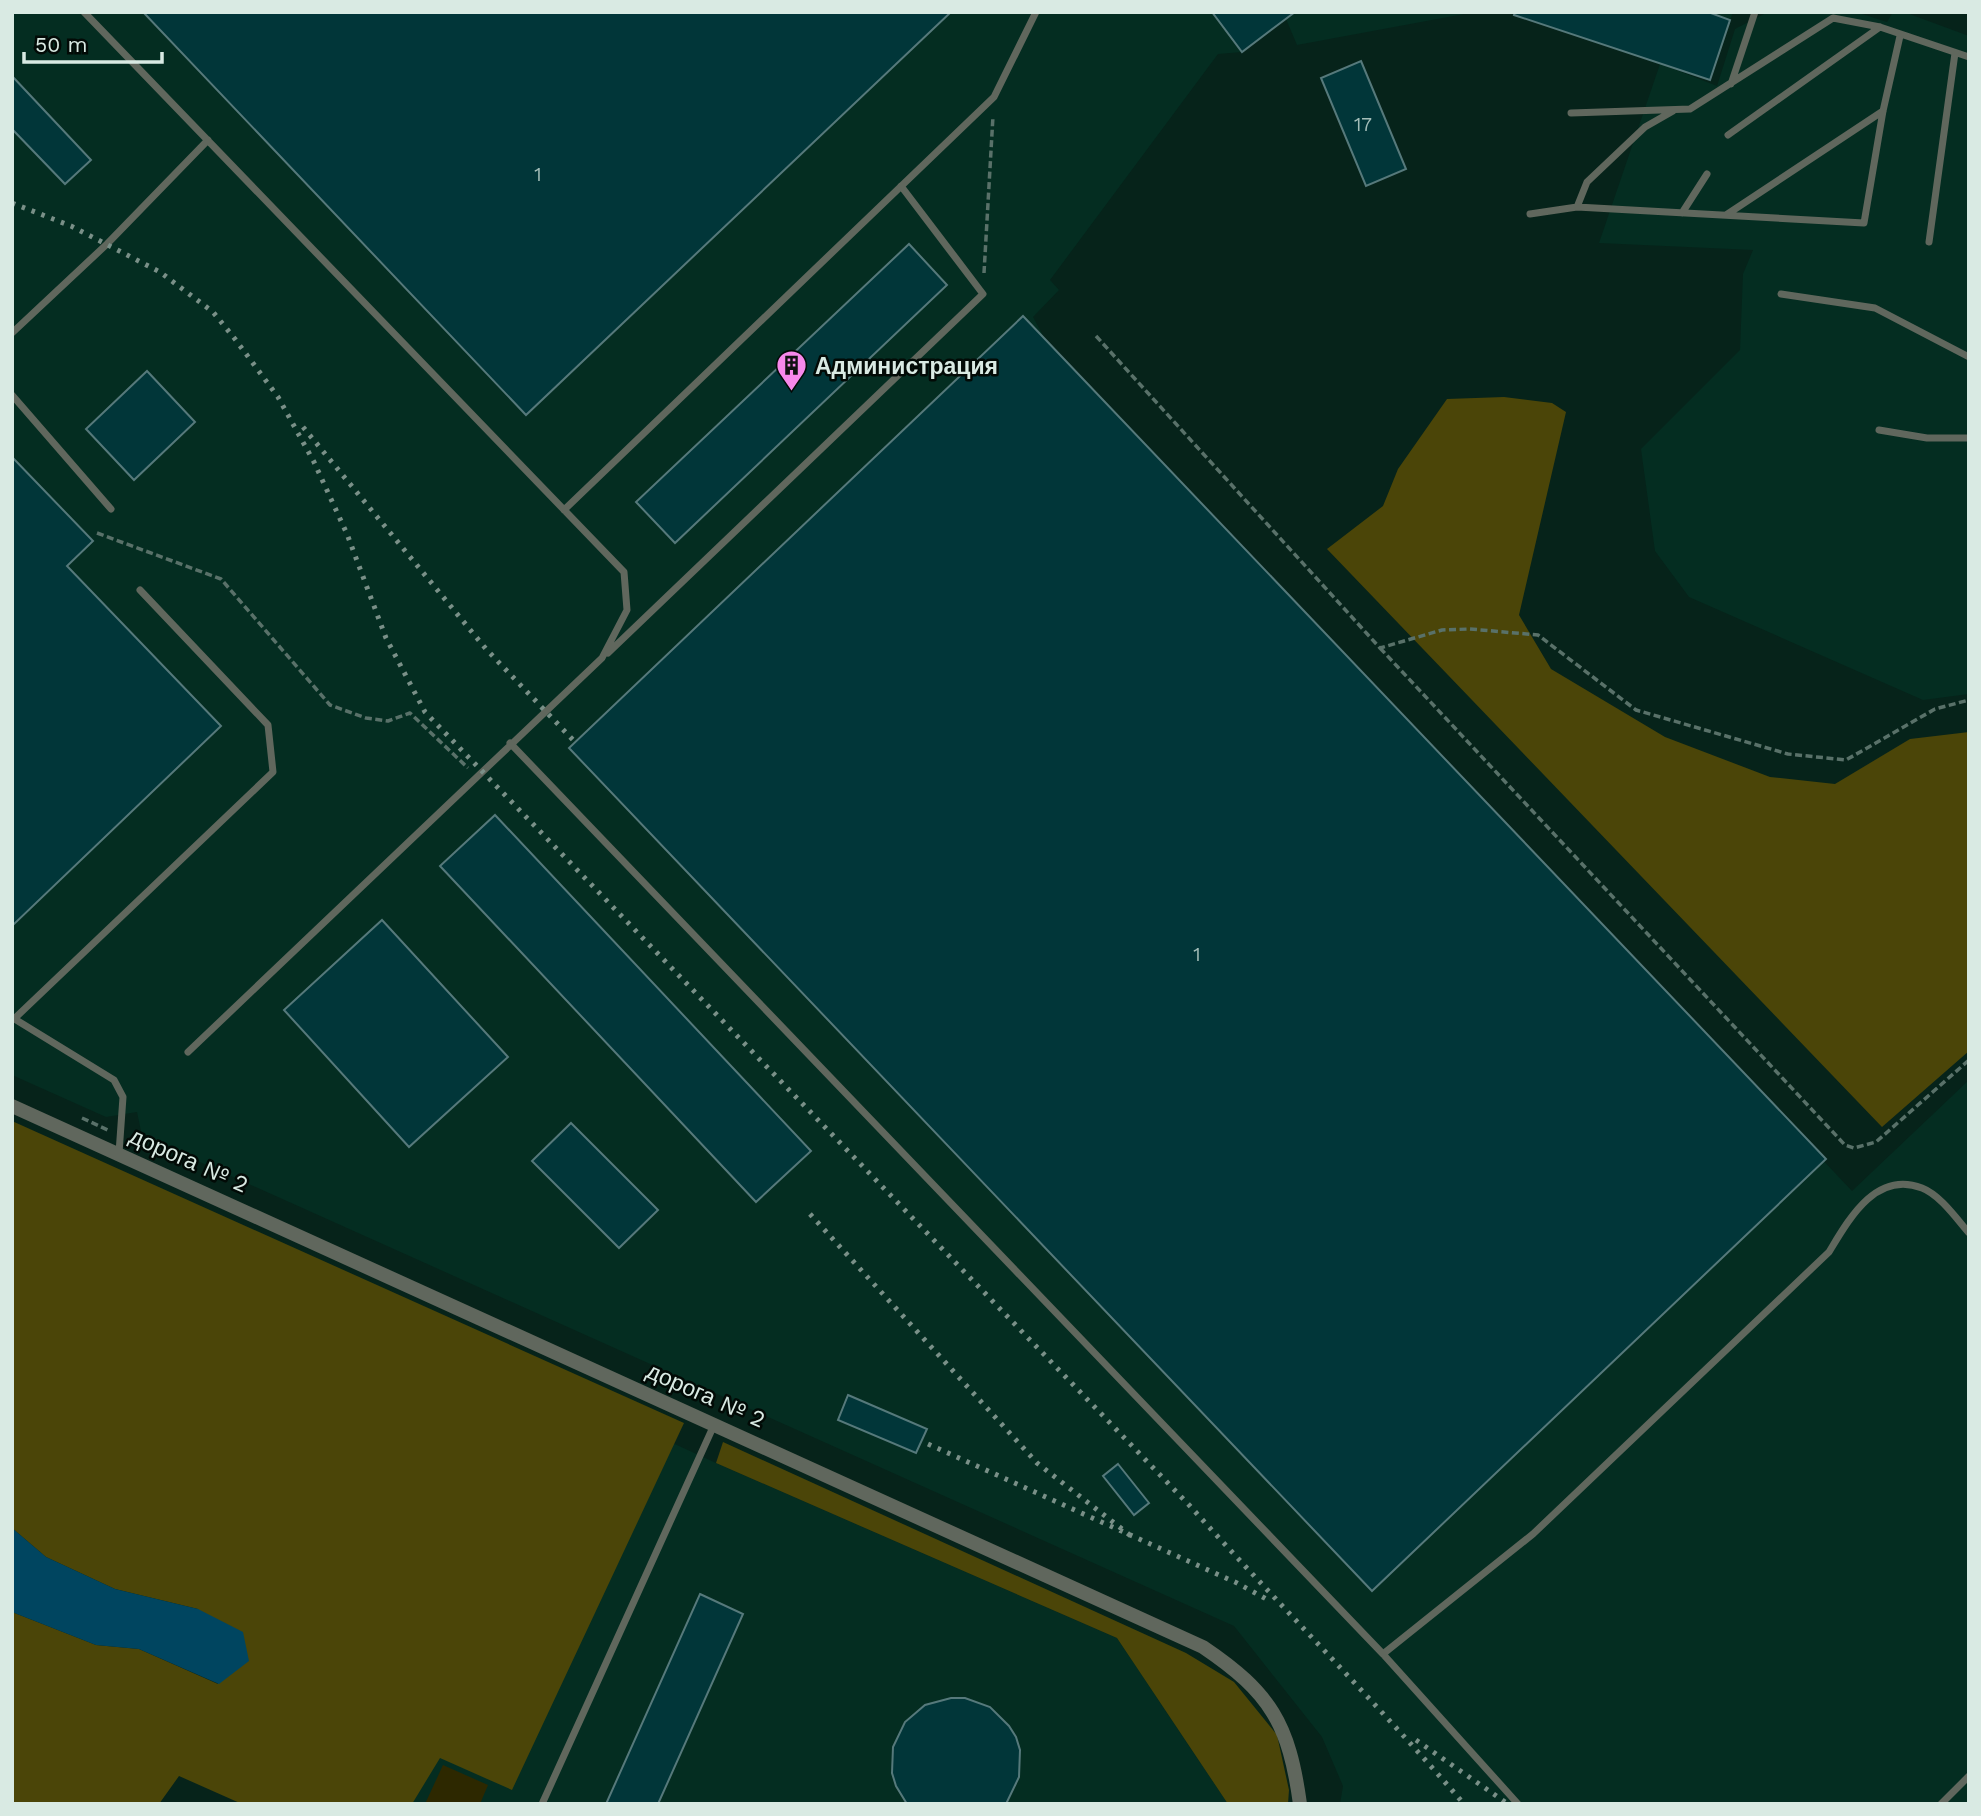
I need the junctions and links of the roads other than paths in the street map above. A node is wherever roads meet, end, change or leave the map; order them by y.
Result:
1 (84, 12) edge
2 (1035, 12) edge
3 (1755, 12) edge
4 (1880, 27) junction
5 (1900, 36) junction
6 (1955, 53) junction
7 (1969, 57) edge
8 (1731, 84) junction
9 (1673, 110) junction
10 (1883, 111) junction
11 (1571, 113) dead end
12 (1728, 135) dead end
13 (208, 141) junction
14 (1707, 174) dead end
15 (901, 186) junction
16 (1577, 207) junction
17 (1530, 214) dead end
18 (1682, 214) junction
19 (1726, 216) junction
20 (1929, 242) dead end
21 (1781, 294) dead end
22 (12, 333) edge
23 (1969, 357) edge
24 (12, 395) edge
25 (1879, 430) dead end
26 (1969, 438) edge
27 (111, 509) dead end
28 (564, 510) junction
29 (140, 590) dead end
30 (602, 658) junction
31 (510, 743) junction
32 (13, 1018) edge
33 (188, 1052) dead end
34 (12, 1106) edge
35 (119, 1153) junction
36 (1969, 1233) edge
37 (715, 1424) junction
38 (1383, 1654) junction
39 (1969, 1776) edge
40 (542, 1804) edge
41 (1300, 1804) edge
42 (1518, 1804) edge
43 (1941, 1804) edge

1 - 13 lane
2 - 15 lane
3 - 8 lane
4 - 5 lane
4 - 8 lane
4 - 12 lane
5 - 6 lane
5 - 10 lane
6 - 7 lane
6 - 20 lane
8 - 9 lane
9 - 11 lane
9 - 16 lane
10 - 19 lane
10 - 19 lane
13 - 22 lane
13 - 28 lane
14 - 18 lane
15 - 28 lane
15 - 30 lane
16 - 17 lane
16 - 18 lane
18 - 19 lane
21 - 23 lane
24 - 27 lane
25 - 26 lane
28 - 30 lane
29 - 32 lane
30 - 31 lane
31 - 33 lane
31 - 38 lane
32 - 35 lane
34 - 35 street, дорога № 2
35 - 37 street, дорога № 2
36 - 38 lane
37 - 40 lane
37 - 41 street, дорога № 2
38 - 42 lane
39 - 43 lane

